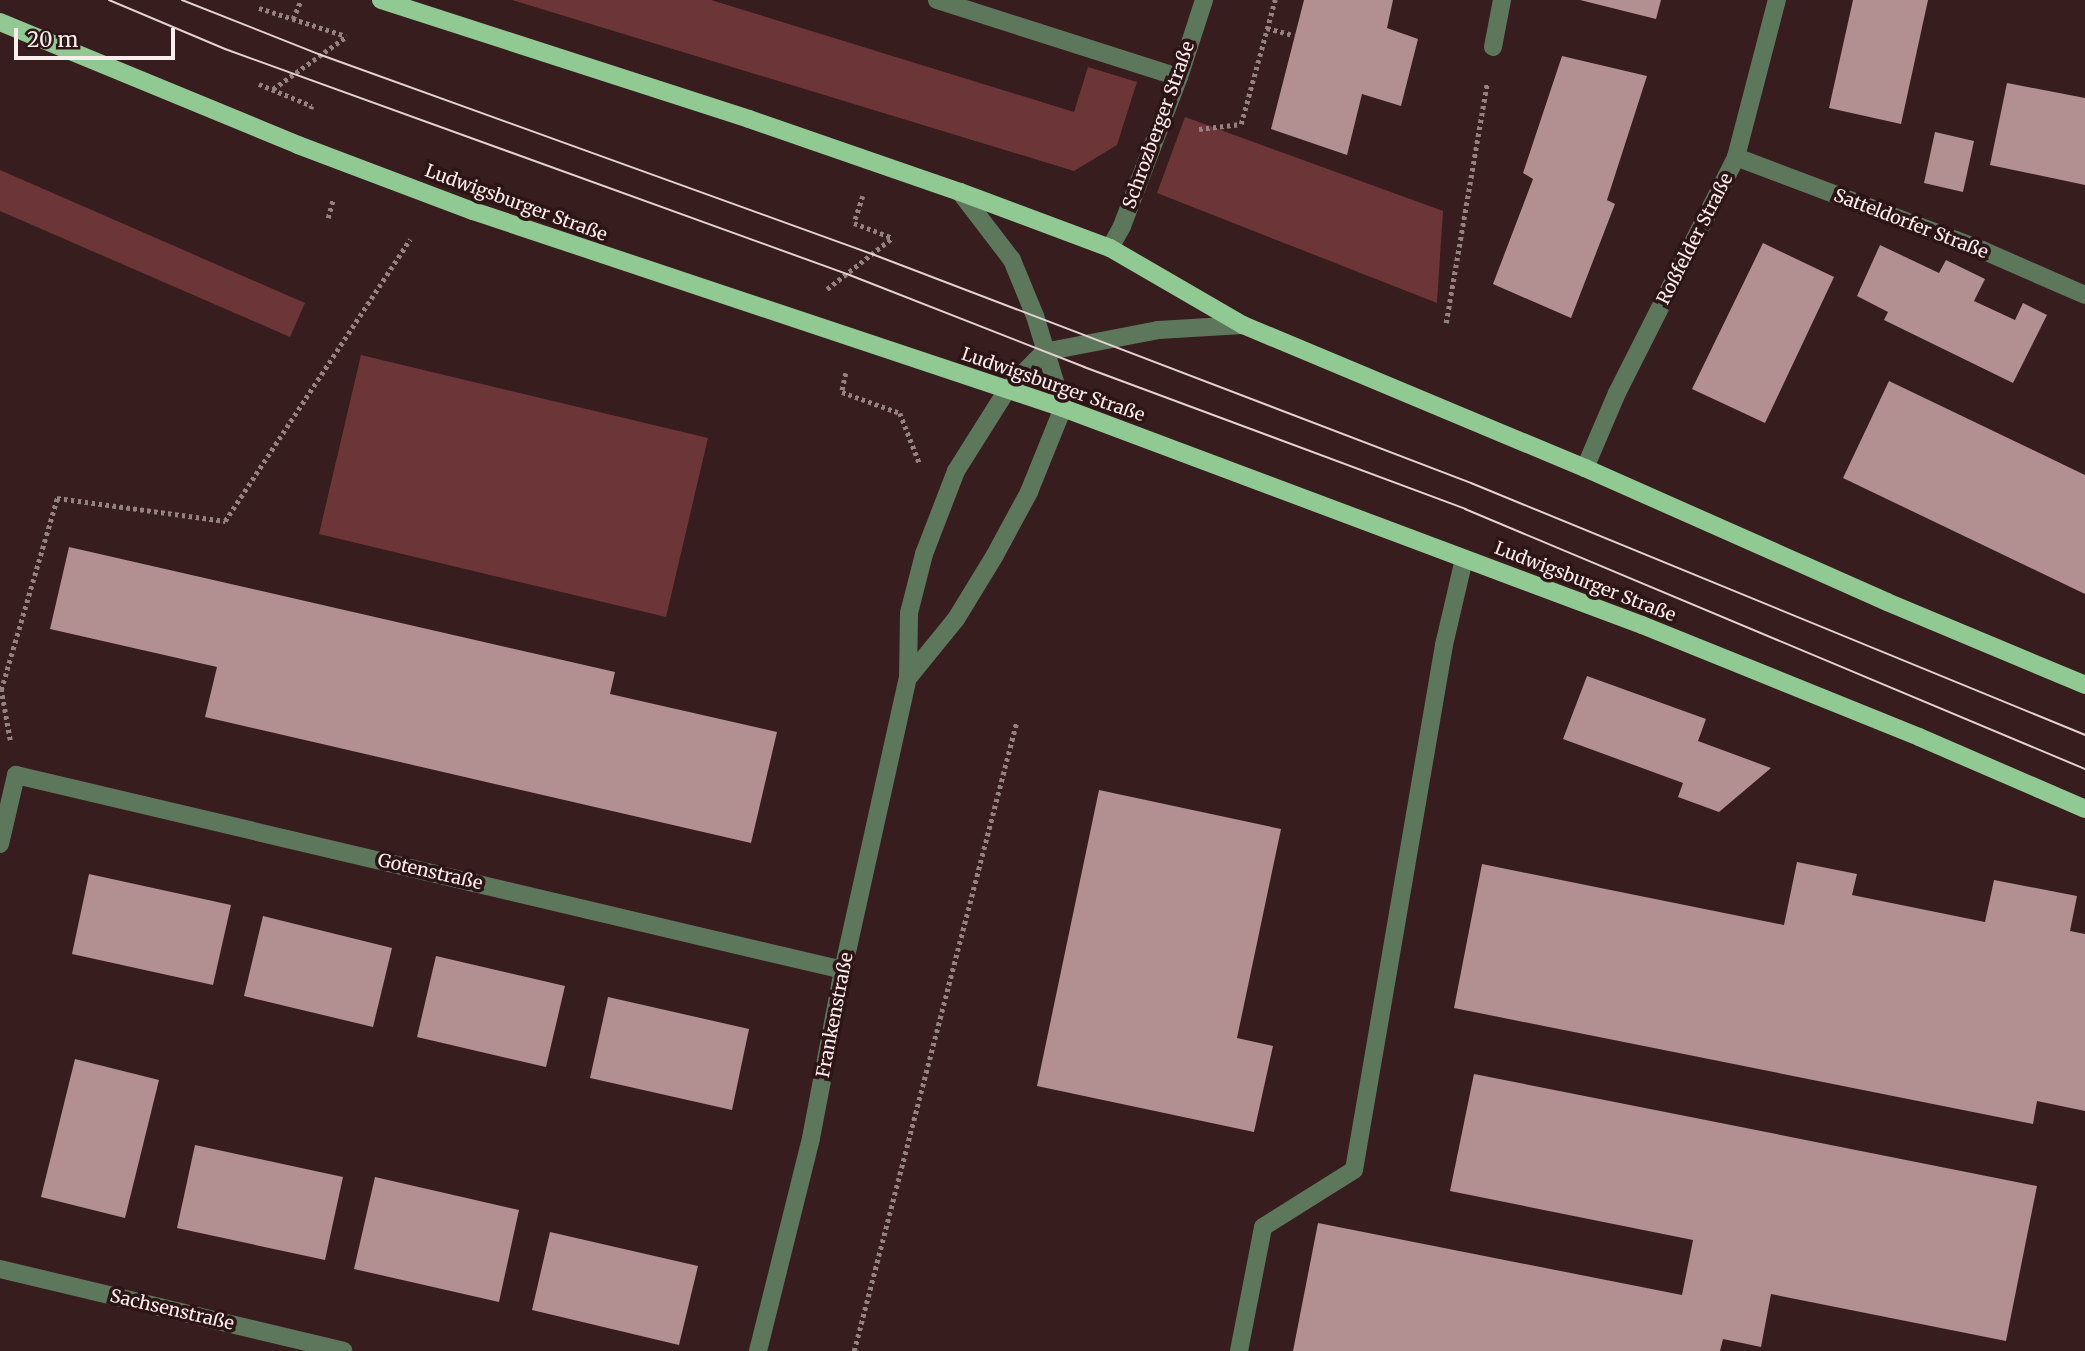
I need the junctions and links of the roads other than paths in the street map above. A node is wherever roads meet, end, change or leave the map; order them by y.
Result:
1 (381, 0) edge
2 (937, 0) edge
3 (1204, 0) edge
4 (1502, 0) edge
5 (1777, 0) edge
6 (0, 22) edge
7 (1493, 47) road end
8 (1180, 77) junction
9 (1736, 157) junction
10 (960, 192) junction
11 (1110, 248) junction
12 (2085, 295) edge
13 (1243, 325) junction
14 (1044, 352) junction
15 (1007, 390) junction
16 (1063, 408) junction
17 (1585, 468) junction
18 (1464, 559) junction
19 (908, 678) junction
20 (2085, 685) edge
21 (2085, 809) edge
22 (0, 845) edge
23 (843, 970) junction
24 (0, 1269) edge
25 (343, 1351) edge
26 (758, 1351) edge
27 (1239, 1351) edge

1 - 10 main road
2 - 8 street
3 - 8 street, Schrozberger Straße
4 - 7 street
5 - 9 street, Roßfelder Straße
6 - 15 main road, Ludwigsburger Straße
8 - 11 street, Schrozberger Straße
9 - 12 street, Satteldorfer Straße
9 - 17 street, Roßfelder Straße
10 - 11 main road
10 - 14 street
11 - 13 main road
13 - 14 street
13 - 17 main road
14 - 15 street, Frankenstraße
14 - 16 street
15 - 16 main road, Ludwigsburger Straße
15 - 19 street, Frankenstraße
16 - 18 main road, Ludwigsburger Straße
16 - 19 street, Frankenstraße
17 - 20 main road
18 - 21 main road, Ludwigsburger Straße
18 - 27 street
19 - 23 street, Frankenstraße
22 - 23 street, Gotenstraße
23 - 26 street, Frankenstraße
24 - 25 street, Sachsenstraße

